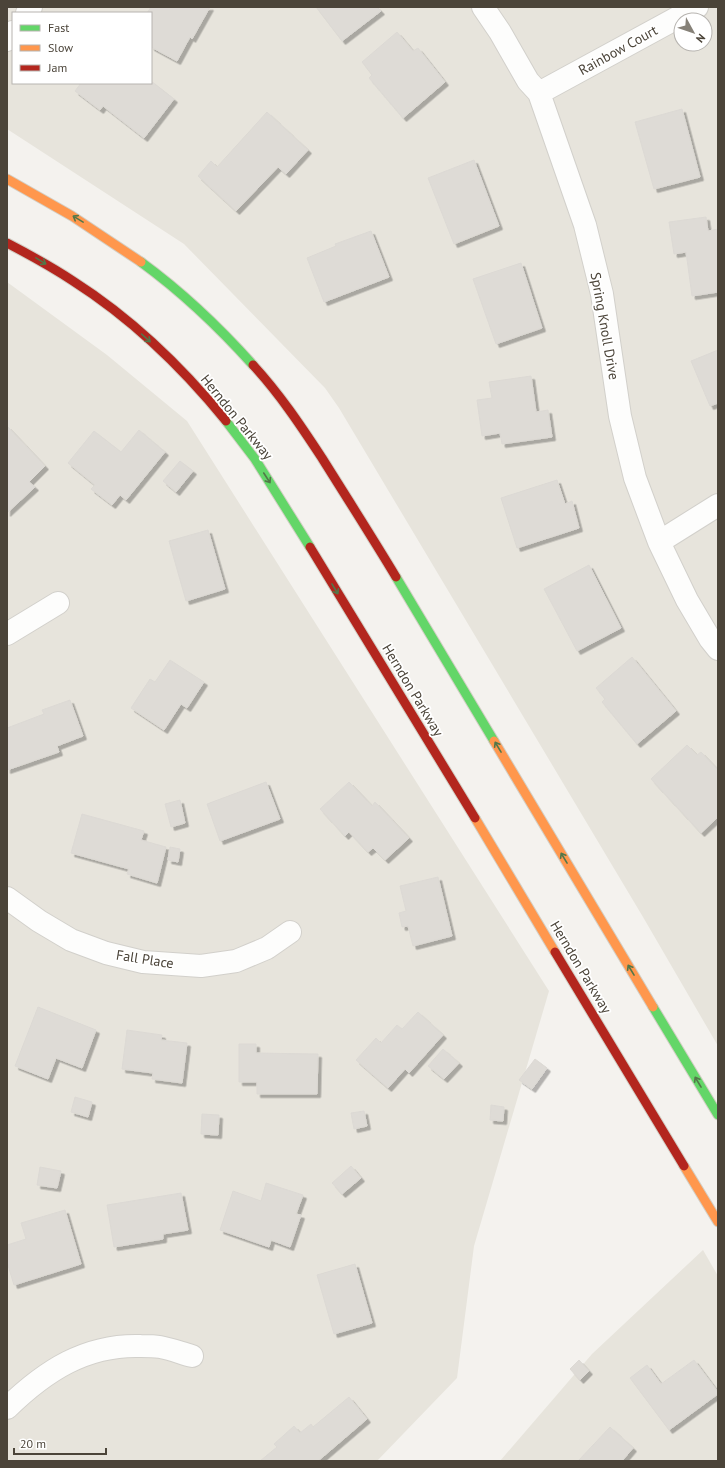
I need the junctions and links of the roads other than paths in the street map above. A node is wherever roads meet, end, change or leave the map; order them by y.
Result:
1 (483, 7) edge
2 (697, 7) edge
3 (539, 93) junction
4 (7, 179) edge
5 (7, 243) edge
6 (718, 505) edge
7 (659, 542) junction
8 (58, 603) dead end
9 (7, 634) edge
10 (718, 649) edge
11 (7, 898) edge
12 (290, 932) dead end
13 (718, 1115) edge
14 (718, 1222) edge
15 (192, 1356) dead end
16 (7, 1408) edge

1 - 3 street, Spring Knoll Drive
2 - 3 street, Rainbow Court
3 - 7 street, Spring Knoll Drive
13 -> 4 main road
5 -> 14 main road, Herndon Parkway
6 - 7 street
7 - 10 street, Spring Knoll Drive
8 - 9 street
11 - 12 street, Fall Place
15 - 16 street

